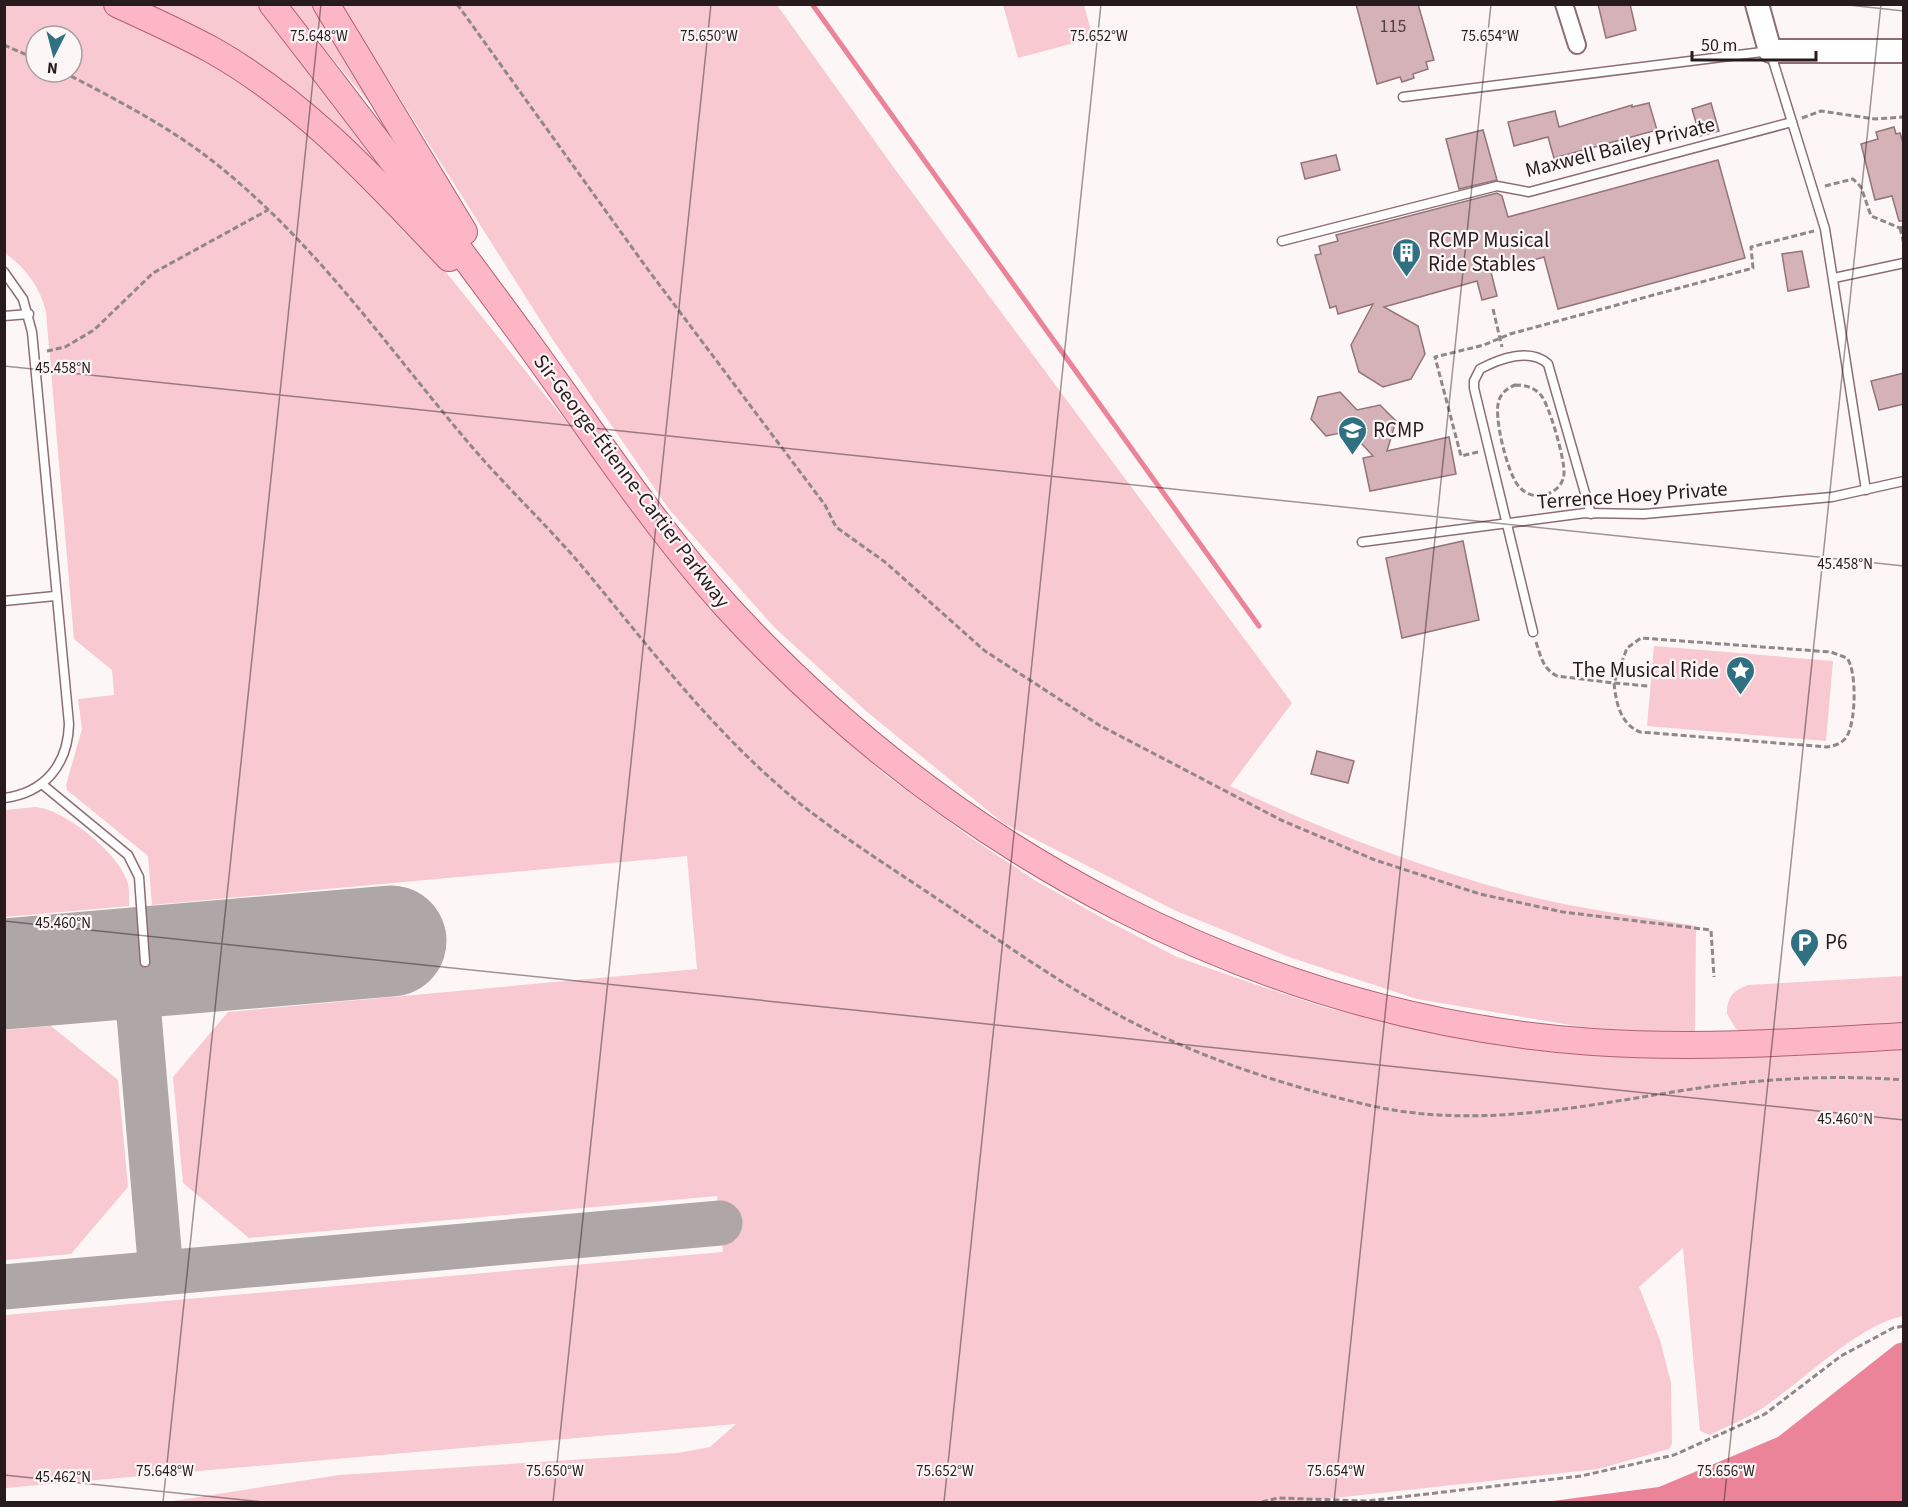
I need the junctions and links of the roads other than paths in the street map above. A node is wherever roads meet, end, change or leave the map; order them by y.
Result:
1 (117, 4) edge
2 (272, 4) edge
3 (326, 4) edge
4 (1564, 4) edge
5 (1757, 4) edge
6 (1577, 45) dead end
7 (1770, 51) junction
8 (1904, 51) edge
9 (1403, 97) dead end
10 (1791, 122) junction
11 (1282, 241) dead end
12 (1904, 262) edge
13 (4, 272) edge
14 (1834, 278) junction
15 (29, 314) junction
16 (4, 316) edge
17 (525, 339) junction
18 (1904, 481) edge
19 (1866, 490) junction
20 (1591, 513) junction
21 (1507, 521) junction
22 (1362, 542) dead end
23 (56, 596) junction
24 (4, 601) edge
25 (1533, 632) road end
26 (43, 785) junction
27 (4, 798) edge
28 (145, 962) dead end
29 (1904, 1036) edge

1 - 17 main road
2 - 17 main road, Sir-George-Étienne-Cartier Parkway
3 - 17 main road
4 - 6 street
5 - 7 street
7 - 8 street
7 - 9 lane
7 - 10 lane
10 - 11 lane, Maxwell Bailey Private
10 - 14 lane
12 - 14 lane
13 - 15 lane
14 - 19 lane
15 - 16 lane
15 - 23 lane
17 - 29 main road, Sir-George-Étienne-Cartier Parkway
18 - 19 lane, Terrence Hoey Private
19 - 20 lane, Terrence Hoey Private
20 - 21 lane, Terrence Hoey Private
20 - 21 lane
21 - 22 lane, Terrence Hoey Private
21 - 25 lane
23 - 24 lane
23 - 26 lane
26 - 27 lane
26 - 28 lane

